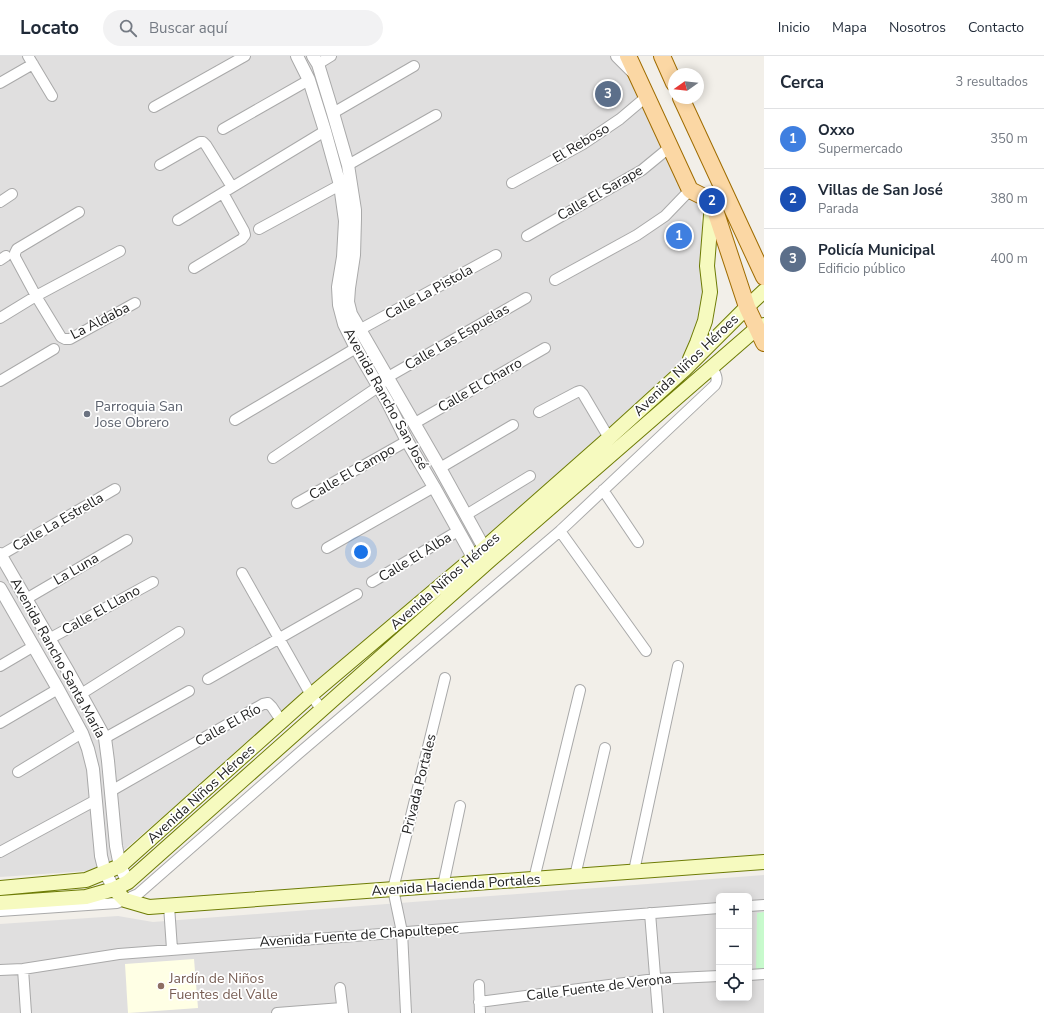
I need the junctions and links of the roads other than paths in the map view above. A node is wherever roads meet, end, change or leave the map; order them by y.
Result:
1 (245, 56) edge
2 (297, 56) edge
3 (331, 56) edge
4 (617, 56) edge
5 (628, 56) edge
6 (662, 56) edge
7 (33, 59) edge
8 (316, 60) edge
9 (414, 66) dead end
10 (668, 70) edge
11 (636, 76) junction
12 (308, 80) junction
13 (0, 83) edge
14 (52, 96) dead end
15 (646, 97) junction
16 (684, 104) edge
17 (154, 107) dead end
18 (333, 113) junction
19 (436, 115) dead end
20 (223, 129) dead end
21 (325, 131) junction
22 (670, 147) junction
23 (160, 165) dead end
24 (348, 165) junction
25 (512, 183) dead end
26 (340, 185) junction
27 (232, 187) junction
28 (690, 190) junction
29 (223, 193) junction
30 (12, 194) dead end
31 (712, 201) junction
32 (0, 202) edge
33 (79, 212) dead end
34 (178, 220) dead end
35 (259, 229) dead end
36 (527, 236) dead end
37 (120, 251) dead end
38 (759, 252) edge
39 (496, 255) dead end
40 (7, 257) edge
41 (194, 268) dead end
42 (764, 277) edge
43 (555, 280) dead end
44 (764, 291) edge
45 (36, 296) junction
46 (526, 298) dead end
47 (135, 303) dead end
48 (747, 307) junction
49 (0, 318) edge
50 (761, 326) edge
51 (361, 329) junction
52 (764, 343) edge
53 (356, 348) junction
54 (545, 348) dead end
55 (54, 349) dead end
56 (712, 367) junction
57 (685, 369) junction
58 (388, 377) junction
59 (0, 381) edge
60 (378, 387) junction
61 (539, 412) dead end
62 (235, 420) dead end
63 (414, 423) junction
64 (513, 425) dead end
65 (609, 438) junction
66 (407, 441) junction
67 (273, 458) dead end
68 (440, 468) junction
69 (530, 476) dead end
70 (434, 487) junction
71 (115, 489) dead end
72 (603, 490) junction
73 (297, 503) dead end
74 (466, 515) junction
75 (458, 531) junction
76 (560, 531) junction
77 (127, 540) dead end
78 (638, 542) dead end
79 (327, 548) dead end
80 (487, 554) junction
81 (0, 555) edge
82 (476, 563) junction
83 (242, 573) dead end
84 (153, 582) dead end
85 (372, 582) dead end
86 (0, 588) edge
87 (357, 594) dead end
88 (26, 599) junction
89 (4, 604) edge
90 (179, 632) dead end
91 (279, 638) junction
92 (49, 639) junction
93 (34, 646) junction
94 (646, 651) dead end
95 (57, 653) junction
96 (43, 662) junction
97 (0, 666) edge
98 (678, 666) dead end
99 (68, 671) junction
100 (445, 678) dead end
101 (208, 679) dead end
102 (56, 684) junction
103 (580, 690) dead end
104 (189, 691) dead end
105 (81, 694) junction
106 (311, 695) junction
107 (322, 710) junction
108 (282, 722) junction
109 (0, 723) edge
110 (82, 733) junction
111 (105, 738) junction
112 (605, 748) dead end
113 (18, 772) dead end
114 (111, 791) junction
115 (96, 800) junction
116 (460, 806) dead end
117 (0, 852) edge
118 (764, 862) edge
119 (120, 866) junction
120 (634, 871) junction
121 (105, 872) junction
122 (575, 876) junction
123 (534, 879) junction
124 (128, 882) junction
125 (443, 886) junction
126 (0, 888) edge
127 (114, 889) junction
128 (393, 889) junction
129 (131, 897) junction
130 (0, 903) edge
131 (764, 905) edge
132 (169, 906) junction
133 (752, 906) edge
134 (716, 908) edge
135 (0, 911) edge
136 (650, 913) junction
137 (402, 932) junction
138 (172, 949) junction
139 (23, 969) junction
140 (0, 970) edge
141 (764, 974) edge
142 (752, 975) edge
143 (716, 976) edge
144 (655, 979) junction
145 (479, 985) dead end
146 (340, 988) dead end
147 (480, 1002) junction
148 (342, 1010) edge
149 (26, 1013) edge
150 (277, 1013) edge
151 (406, 1013) edge
152 (480, 1013) edge
153 (658, 1013) edge

1 - 17 street
2 - 12 street, Avenida Rancho San José
3 - 8 street
4 - 11 street
5 - 11 main road
6 - 10 main road
7 - 13 street
7 - 14 street
8 - 18 street, Avenida Rancho San José
9 - 18 street
11 - 15 main road
12 - 20 street
12 - 21 street, Avenida Rancho San José
15 - 22 main road
15 - 25 street, El Reboso
16 - 38 main road
18 - 24 street, Avenida Rancho San José
19 - 24 street
21 - 26 street, Avenida Rancho San José
21 - 27 street
22 - 28 main road
22 - 36 street, Calle El Sarape
23 - 27 street
24 - 51 street, Avenida Rancho San José
26 - 35 street
26 - 53 street, Avenida Rancho San José
27 - 29 street
28 - 31 main road
28 - 43 street
29 - 34 street
29 - 41 street
30 - 32 street
31 - 48 main road
31 - 57 main road
33 - 40 street
37 - 45 street
38 - 42 main road
39 - 51 street, Calle La Pistola
40 - 45 street
44 - 48 main road, Avenida Niños Héroes
45 - 47 street, La Aldaba
45 - 49 street
46 - 58 street, Calle Las Espuelas
48 - 50 main road
48 - 57 main road, Avenida Niños Héroes
50 - 52 main road
50 - 56 main road, Avenida Niños Héroes
51 - 58 street, Avenida Rancho San José
53 - 60 street, Avenida Rancho San José
53 - 62 street
54 - 63 street, Calle El Charro
55 - 59 street
56 - 72 street
56 - 80 main road, Avenida Niños Héroes
57 - 65 main road, Avenida Niños Héroes
58 - 60 street, Calle Las Espuelas
58 - 63 street, Avenida Rancho San José
60 - 66 street, Avenida Rancho San José
60 - 67 street, Calle Las Espuelas
61 - 65 street
63 - 68 street, Avenida Rancho San José
64 - 68 street
65 - 80 main road, Avenida Niños Héroes
66 - 70 street, Avenida Rancho San José
66 - 73 street, Calle El Campo
68 - 74 street, Avenida Rancho San José
69 - 74 street
70 - 75 street, Avenida Rancho San José
70 - 79 street
71 - 81 street, Calle La Estrella
72 - 76 street
72 - 78 street
74 - 80 street, Avenida Rancho San José
75 - 82 street, Avenida Rancho San José
75 - 85 street, Calle El Alba
76 - 94 street
76 - 129 street
77 - 88 street, La Luna
80 - 82 main road, Avenida Niños Héroes
81 - 88 street, Avenida Rancho Santa María
82 - 106 main road, Avenida Niños Héroes
82 - 107 main road, Avenida Niños Héroes
83 - 91 street
84 - 92 street, Calle El Llano
86 - 89 street, Avenida Rancho Santa María
87 - 91 street
88 - 92 street, Avenida Rancho Santa María
89 - 93 street, Avenida Rancho Santa María
90 - 105 street
91 - 101 street
91 - 106 street
92 - 95 street, Avenida Rancho Santa María
93 - 96 street, Avenida Rancho Santa María
93 - 97 street
95 - 96 street
95 - 99 street, Avenida Rancho Santa María
96 - 102 street, Avenida Rancho Santa María
98 - 120 street
99 - 102 street
99 - 105 street, Avenida Rancho Santa María
100 - 128 street, Privada Portales
102 - 109 street
102 - 110 street, Avenida Rancho Santa María
103 - 123 street
104 - 111 street
105 - 111 street, Avenida Rancho Santa María
106 - 107 street
106 - 108 main road, Avenida Niños Héroes
107 - 124 main road, Avenida Niños Héroes
108 - 114 street, Calle El Río
108 - 119 main road, Avenida Niños Héroes
110 - 113 street
110 - 115 street, Avenida Rancho Santa María
111 - 114 street, Avenida Rancho Santa María
112 - 122 street
114 - 119 street, Avenida Rancho Santa María
115 - 117 street
115 - 121 street, Avenida Rancho Santa María
116 - 125 street
118 - 120 main road, Avenida Hacienda Portales
119 - 121 main road, Avenida Niños Héroes
119 - 124 street, Avenida Rancho Santa María
120 - 122 main road, Avenida Hacienda Portales
121 - 126 main road, Avenida Niños Héroes
121 - 127 street, Avenida Rancho Santa María
122 - 123 main road, Avenida Hacienda Portales
123 - 125 main road, Avenida Hacienda Portales
124 - 127 main road, Avenida Niños Héroes
124 - 129 main road
125 - 128 main road, Avenida Hacienda Portales
127 - 129 main road, Avenida Hacienda Portales
127 - 130 main road, Avenida Niños Héroes
128 - 132 main road, Avenida Hacienda Portales
128 - 137 street
129 - 132 main road, Avenida Hacienda Portales
129 - 135 street
131 - 133 street
132 - 138 street
134 - 136 street, Avenida Fuente de Chapultepec
136 - 137 street, Avenida Fuente de Chapultepec
136 - 144 street
137 - 138 street, Avenida Fuente de Chapultepec
137 - 151 street
138 - 139 street, Avenida Fuente de Chapultepec
139 - 140 street, Avenida Fuente de Chapultepec
139 - 149 street
141 - 142 street
143 - 144 street, Calle Fuente de Verona
144 - 147 street, Calle Fuente de Verona
144 - 153 street
145 - 147 street
146 - 148 street
147 - 152 street
148 - 150 street

